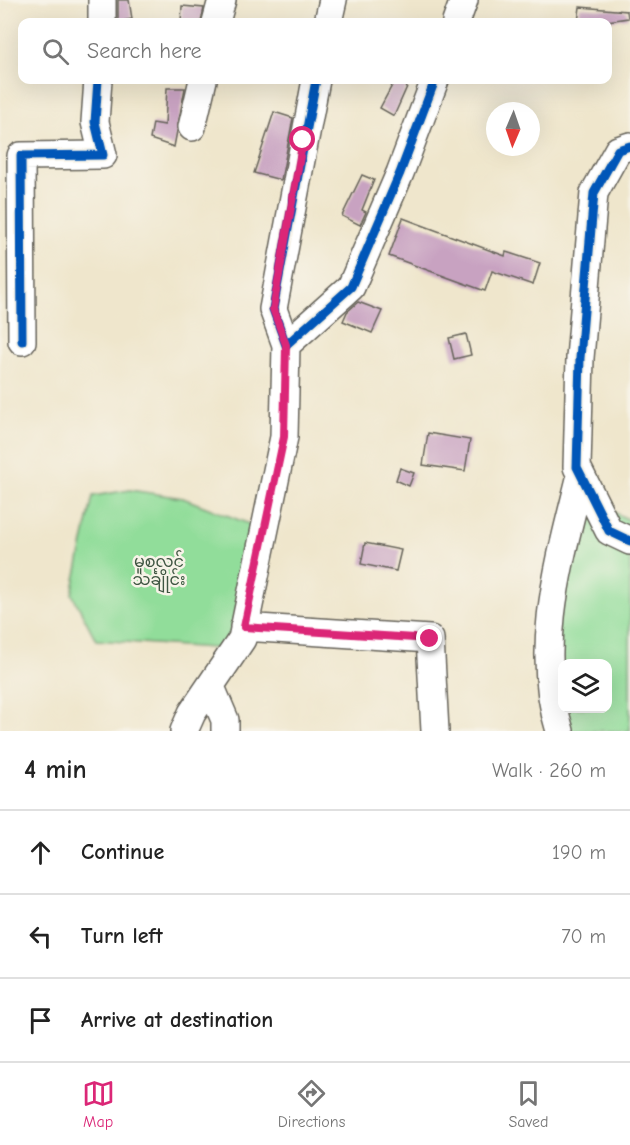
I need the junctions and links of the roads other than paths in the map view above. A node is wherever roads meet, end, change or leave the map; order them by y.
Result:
1 (102, 0) edge
2 (222, 0) edge
3 (333, 0) edge
4 (464, 0) edge
5 (102, 18) edge
6 (217, 18) edge
7 (329, 18) edge
8 (457, 18) edge
9 (98, 84) edge
10 (202, 84) edge
11 (315, 84) edge
12 (433, 84) edge
13 (192, 127) dead end
14 (630, 146) edge
15 (22, 341) dead end
16 (286, 345) junction
17 (581, 474) junction
18 (630, 541) edge
19 (244, 627) junction
20 (211, 687) junction
21 (184, 731) edge
22 (225, 731) edge
23 (435, 731) edge
24 (560, 731) edge

1 - 5 street
2 - 6 street
3 - 7 street
4 - 8 street
9 - 15 street
10 - 13 street
11 - 16 street
12 - 16 street
14 - 17 street
16 - 19 street
17 - 18 street
17 - 24 street
19 - 20 street
19 - 23 street
20 - 21 street
20 - 22 street

